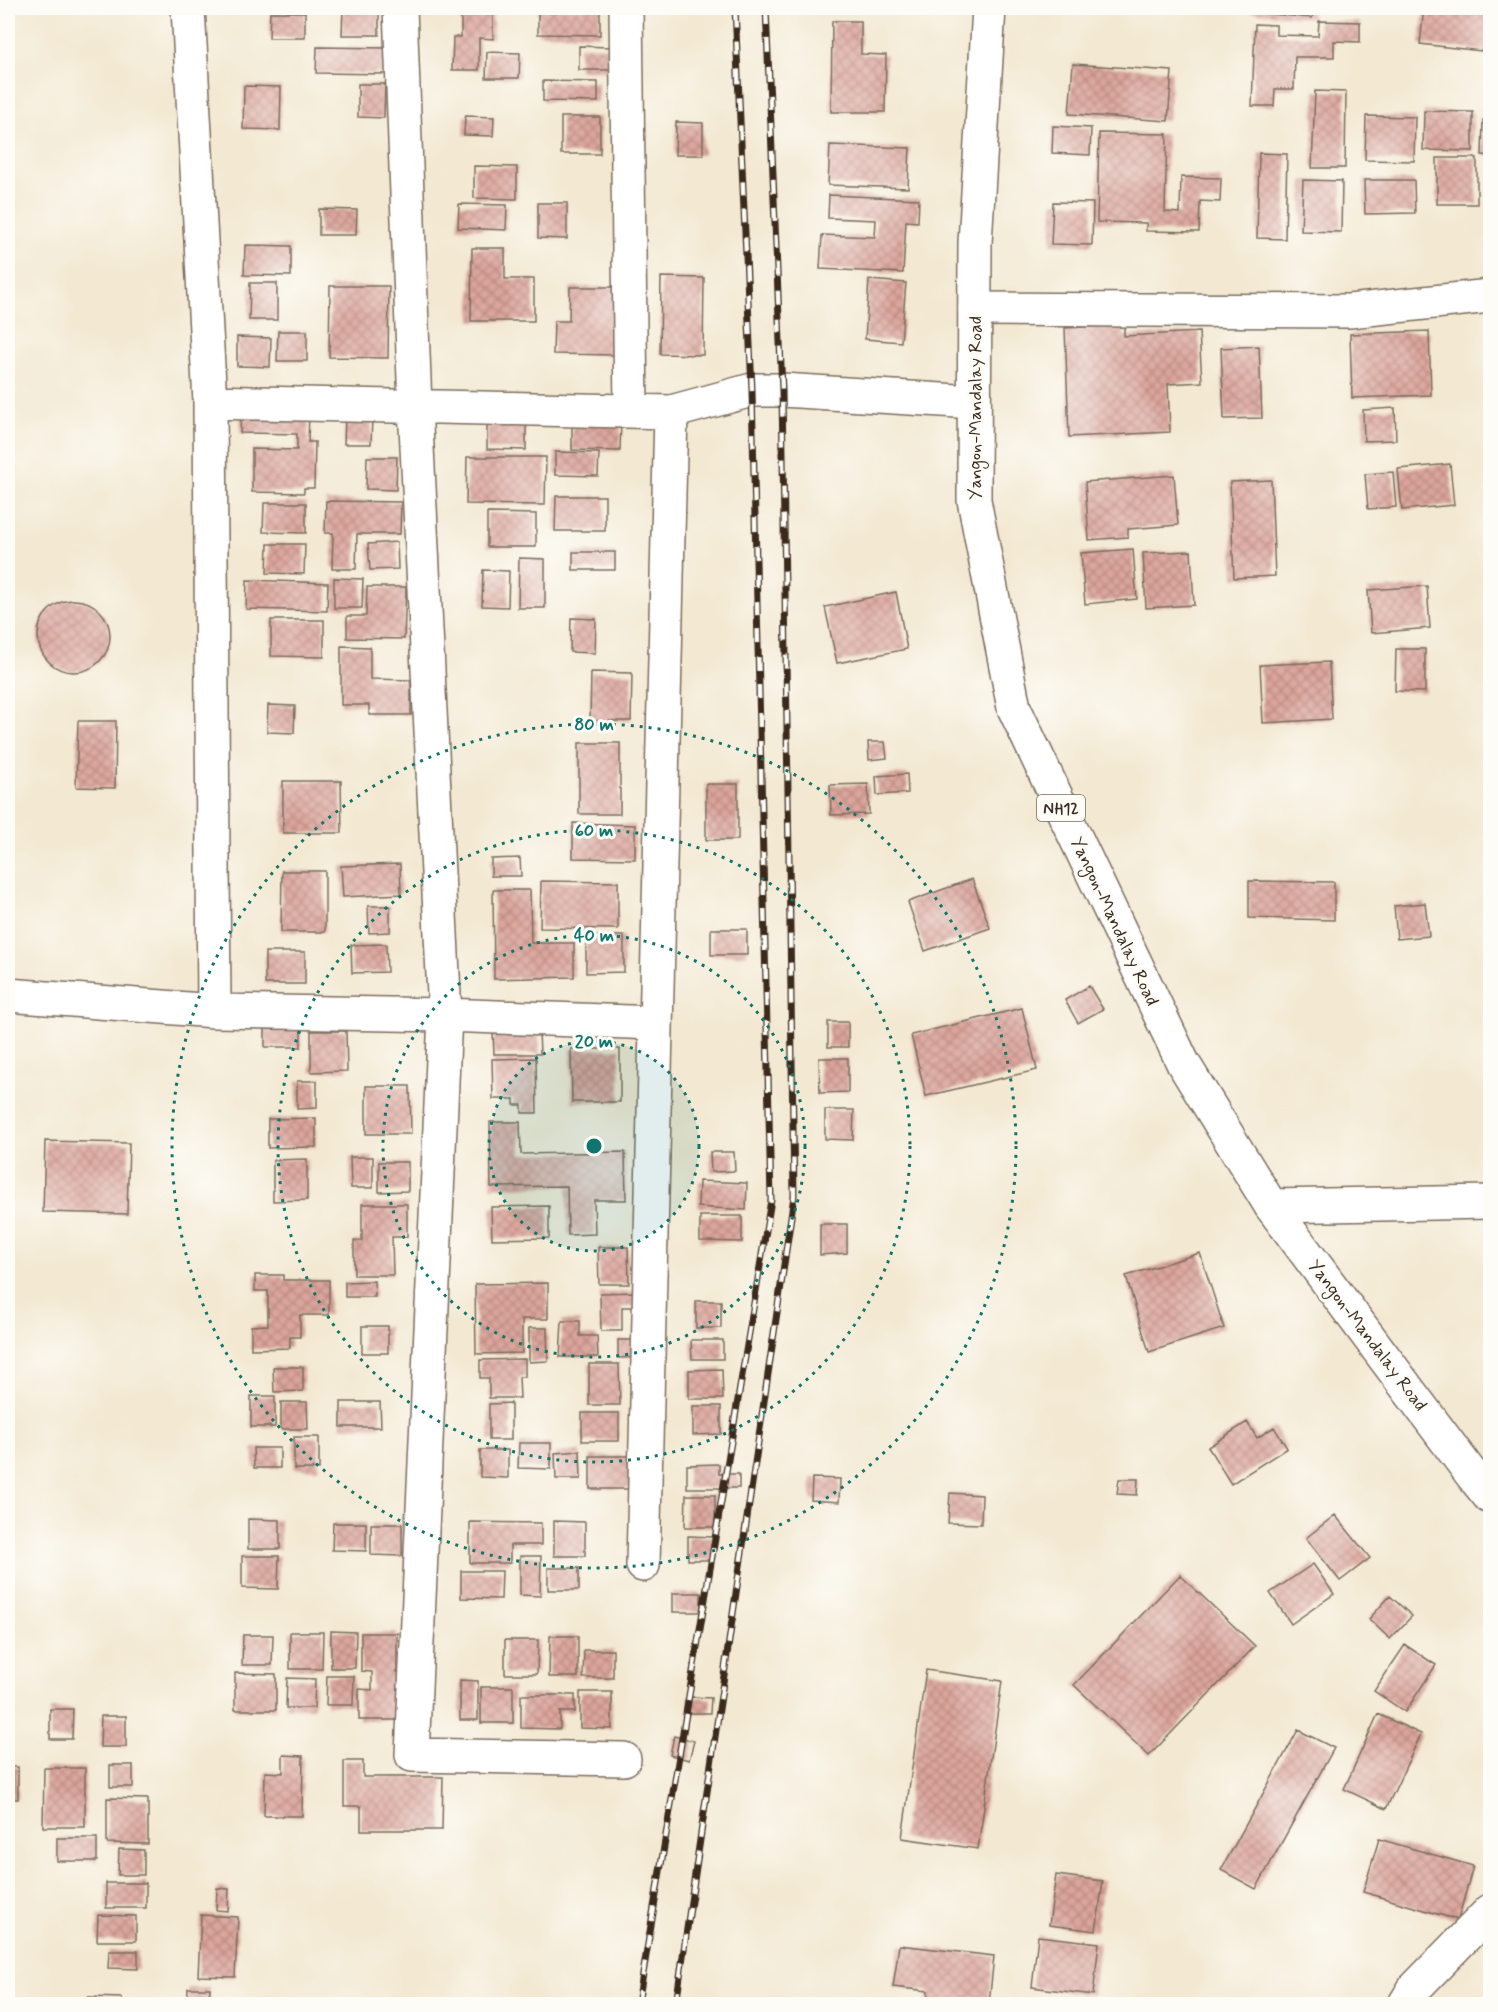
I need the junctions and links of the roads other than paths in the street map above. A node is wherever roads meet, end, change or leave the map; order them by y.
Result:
1 (188, 8) edge
2 (400, 8) edge
3 (626, 8) edge
4 (990, 8) edge
5 (1491, 296) edge
6 (975, 309) junction
7 (210, 402) junction
8 (974, 402) junction
9 (415, 406) junction
10 (631, 411) junction
11 (671, 412) junction
12 (8, 995) edge
13 (214, 1011) junction
14 (445, 1015) junction
15 (656, 1023) junction
16 (1491, 1202) edge
17 (1271, 1206) junction
18 (1491, 1497) edge
19 (643, 1565) dead end
20 (624, 1759) dead end
21 (1491, 1911) edge
22 (1405, 2004) edge

1 - 7 main road
2 - 9 main road
3 - 10 main road
4 - 6 main road, Yangon-Mandalay Road / NH12
5 - 6 main road
6 - 8 main road, Yangon-Mandalay Road / NH12
7 - 9 main road
7 - 13 main road
8 - 11 main road
8 - 17 main road, Yangon-Mandalay Road / NH12
9 - 10 main road
9 - 14 main road
10 - 11 main road
11 - 15 main road
12 - 13 main road
13 - 14 main road
14 - 15 main road
14 - 20 main road
15 - 19 main road
16 - 17 main road
17 - 18 main road, Yangon-Mandalay Road / NH12
21 - 22 main road

